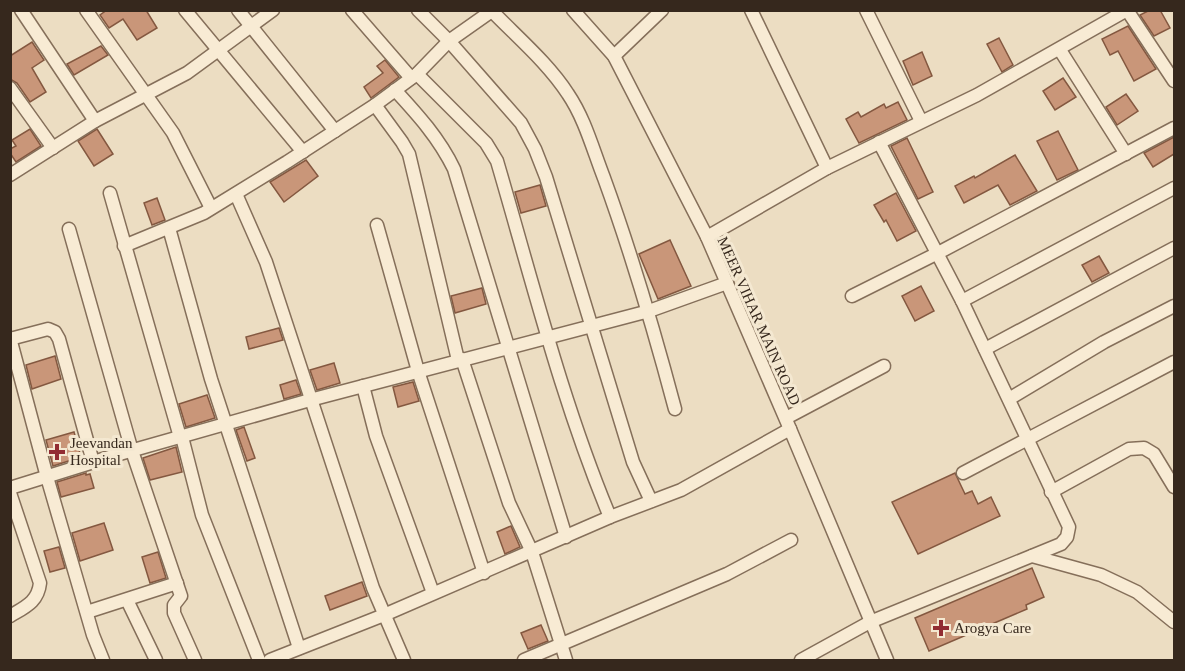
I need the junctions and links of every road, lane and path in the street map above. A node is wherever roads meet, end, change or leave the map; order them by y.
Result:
1 (21, 10) edge
2 (86, 10) edge
3 (185, 10) edge
4 (238, 10) edge
5 (273, 10) edge
6 (352, 10) edge
7 (418, 10) edge
8 (573, 10) edge
9 (662, 10) edge
10 (751, 10) edge
11 (492, 11) edge
12 (870, 12) edge
13 (252, 25) junction
14 (449, 41) junction
15 (1060, 50) junction
16 (217, 51) junction
17 (614, 56) junction
18 (414, 76) junction
19 (1174, 81) edge
20 (10, 88) edge
21 (395, 90) junction
22 (146, 94) junction
23 (375, 105) junction
24 (95, 121) junction
25 (921, 121) junction
26 (1174, 128) edge
27 (335, 131) junction
28 (879, 142) junction
29 (53, 148) junction
30 (303, 152) junction
31 (1126, 154) junction
32 (827, 168) junction
33 (10, 175) edge
34 (1174, 188) edge
35 (110, 193) dead end
36 (236, 194) junction
37 (211, 208) junction
38 (377, 225) dead end
39 (169, 228) junction
40 (69, 229) dead end
41 (706, 237) junction
42 (124, 246) junction
43 (1174, 248) edge
44 (938, 253) junction
45 (727, 283) junction
46 (852, 296) dead end
47 (962, 301) junction
48 (1174, 306) edge
49 (649, 311) junction
50 (591, 326) junction
51 (548, 336) junction
52 (11, 339) edge
53 (509, 346) junction
54 (985, 349) junction
55 (460, 360) junction
56 (1174, 362) edge
57 (884, 366) dead end
58 (418, 370) junction
59 (363, 386) junction
60 (1009, 399) junction
61 (310, 400) junction
62 (675, 410) dead end
63 (788, 423) junction
64 (226, 424) junction
65 (181, 437) junction
66 (1028, 439) junction
67 (132, 451) junction
68 (93, 462) junction
69 (963, 473) dead end
70 (47, 477) junction
71 (1174, 487) edge
72 (10, 488) edge
73 (1051, 492) junction
74 (10, 493) edge
75 (651, 501) junction
76 (610, 517) junction
77 (566, 537) junction
78 (791, 540) dead end
79 (532, 552) junction
80 (1032, 556) junction
81 (484, 573) junction
82 (177, 583) junction
83 (433, 593) junction
84 (127, 600) junction
85 (87, 612) junction
86 (384, 615) junction
87 (10, 616) edge
88 (870, 622) junction
89 (1174, 622) edge
90 (560, 645) junction
91 (299, 648) junction
92 (103, 660) edge
93 (156, 660) edge
94 (195, 660) edge
95 (259, 660) edge
96 (270, 660) edge
97 (404, 660) edge
98 (524, 660) edge
99 (566, 660) edge
100 (801, 660) edge
101 (887, 660) edge

1 - 24 street
2 - 22 street
3 - 16 street
4 - 13 street
5 - 13 street
6 - 18 street
7 - 14 street
8 - 17 street, MEER VIHAR MAIN ROAD
9 - 17 street
10 - 32 street
11 - 14 street
11 - 49 street
12 - 25 street
13 - 16 street
13 - 27 street
14 - 18 street
14 - 50 street
15 - 19 street
15 - 25 street
15 - 31 street
16 - 22 street
16 - 30 street
17 - 41 street, MEER VIHAR MAIN ROAD
18 - 21 street
18 - 51 street
20 - 29 street
21 - 23 street
21 - 53 street
22 - 24 street
22 - 37 street
23 - 27 street
23 - 55 street
24 - 29 street
25 - 28 street
26 - 31 street
27 - 30 street
28 - 32 street
28 - 44 street
29 - 33 street
30 - 36 street
31 - 44 street
32 - 41 street
34 - 47 street
35 - 42 street
36 - 37 street
36 - 61 street
37 - 39 street
38 - 58 street
39 - 42 street
39 - 64 street
40 - 67 street
41 - 45 street, MEER VIHAR MAIN ROAD
42 - 65 street
43 - 54 street
44 - 46 street
44 - 47 street
45 - 49 street
45 - 63 street, MEER VIHAR MAIN ROAD
47 - 54 street
48 - 60 street
49 - 50 street
49 - 62 street
50 - 51 street
50 - 75 street
51 - 53 street
51 - 76 street
52 - 68 street
52 - 70 street
53 - 55 street
53 - 77 street
54 - 60 street
55 - 58 street
55 - 79 street
56 - 66 street
57 - 63 street
58 - 59 street
58 - 81 street
59 - 61 street
59 - 83 street
60 - 66 street
61 - 64 street
61 - 86 street
63 - 75 street
63 - 88 street, MEER VIHAR MAIN ROAD
64 - 65 street
64 - 91 street
65 - 67 street
65 - 95 street
66 - 69 street
66 - 73 street
67 - 68 street
67 - 82 street
68 - 70 street
70 - 72 street
70 - 85 street
71 - 73 street
73 - 80 street
74 - 87 street
75 - 76 street
76 - 77 street
77 - 79 street
78 - 90 street
79 - 81 street
79 - 90 street
80 - 88 street
80 - 89 street
81 - 83 street
82 - 84 street
82 - 94 street
83 - 86 street
84 - 85 street
84 - 93 street
85 - 92 street
86 - 91 street
86 - 97 street
88 - 100 street
88 - 101 street, MEER VIHAR MAIN ROAD
90 - 98 street
90 - 99 street
91 - 96 street

